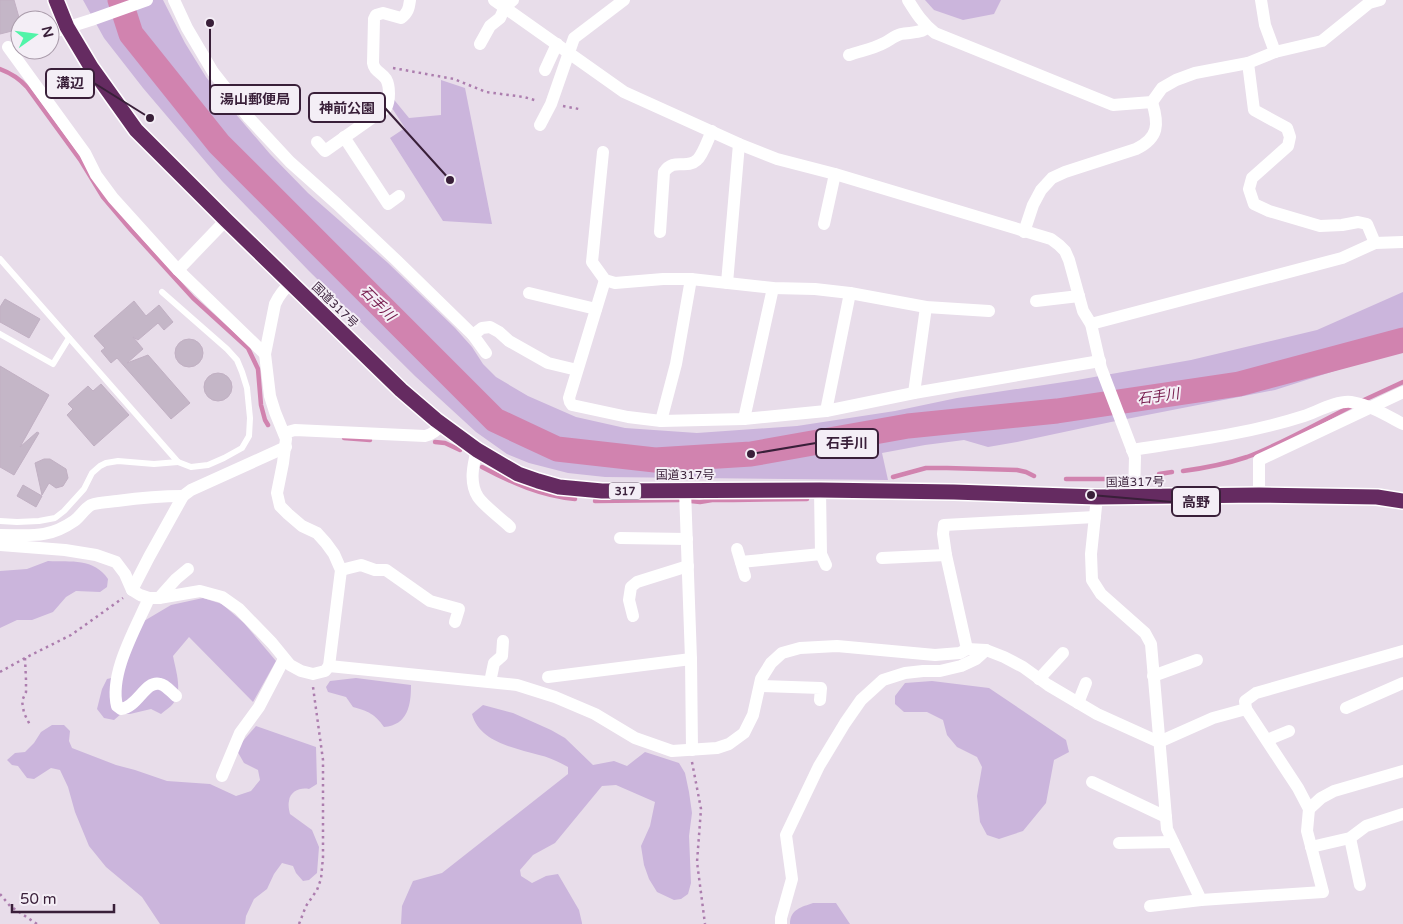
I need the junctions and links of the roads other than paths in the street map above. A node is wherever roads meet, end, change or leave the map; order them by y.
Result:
1 (56, 0) edge
2 (147, 0) edge
3 (174, 0) edge
4 (410, 0) edge
5 (624, 0) edge
6 (908, 0) edge
7 (1261, 0) edge
8 (1380, 0) edge
9 (504, 2) edge
10 (67, 27) junction
11 (927, 27) junction
12 (60, 29) edge
13 (480, 44) dead end
14 (557, 44) junction
15 (9, 47) edge
16 (569, 52) junction
17 (1275, 52) junction
18 (849, 55) dead end
19 (1248, 63) junction
20 (545, 70) dead end
21 (1152, 102) junction
22 (540, 125) dead end
23 (712, 131) junction
24 (344, 137) junction
25 (317, 142) dead end
26 (740, 144) junction
27 (603, 152) dead end
28 (835, 174) junction
29 (399, 196) dead end
30 (226, 220) junction
31 (824, 224) dead end
32 (660, 232) dead end
33 (1024, 232) junction
34 (1403, 242) edge
35 (1375, 243) junction
36 (1, 263) edge
37 (178, 270) junction
38 (691, 279) junction
39 (605, 280) junction
40 (291, 282) junction
41 (727, 283) junction
42 (773, 288) junction
43 (162, 292) dead end
44 (850, 292) junction
45 (528, 293) dead end
46 (1079, 296) junction
47 (1036, 301) dead end
48 (926, 307) junction
49 (596, 309) junction
50 (989, 311) dead end
51 (1091, 324) junction
52 (0, 334) edge
53 (473, 335) junction
54 (69, 338) junction
55 (486, 353) dead end
56 (265, 354) junction
57 (1101, 364) junction
58 (578, 370) junction
59 (1403, 392) edge
60 (914, 393) junction
61 (1372, 408) junction
62 (826, 411) junction
63 (744, 419) junction
64 (661, 421) junction
65 (442, 424) junction
66 (1403, 424) edge
67 (284, 433) junction
68 (286, 447) junction
69 (477, 450) junction
70 (1132, 450) junction
71 (178, 462) junction
72 (685, 490) junction
73 (820, 490) junction
74 (183, 496) junction
75 (1259, 496) junction
76 (1134, 497) junction
77 (1097, 498) junction
78 (1403, 501) edge
79 (1094, 517) junction
80 (0, 521) edge
81 (510, 527) dead end
82 (0, 535) edge
83 (620, 538) dead end
84 (687, 540) junction
85 (0, 545) edge
86 (737, 549) dead end
87 (946, 554) junction
88 (882, 558) dead end
89 (740, 562) junction
90 (688, 566) junction
91 (188, 569) dead end
92 (341, 570) junction
93 (745, 576) dead end
94 (132, 590) junction
95 (154, 598) junction
96 (633, 616) dead end
97 (455, 622) dead end
98 (503, 641) dead end
99 (967, 649) junction
100 (986, 650) junction
101 (1403, 651) edge
102 (1063, 653) dead end
103 (284, 659) junction
104 (691, 659) junction
105 (1197, 660) dead end
106 (329, 666) junction
107 (548, 676) dead end
108 (1153, 676) junction
109 (1040, 679) junction
110 (490, 682) junction
111 (1086, 683) dead end
112 (1403, 683) edge
113 (760, 686) junction
114 (176, 696) dead end
115 (820, 700) dead end
116 (1078, 703) junction
117 (1346, 708) dead end
118 (1246, 709) junction
119 (1290, 731) dead end
120 (1267, 740) junction
121 (1159, 742) junction
122 (692, 750) junction
123 (1403, 771) edge
124 (222, 776) dead end
125 (1092, 782) dead end
126 (1309, 809) junction
127 (1403, 814) edge
128 (1166, 817) junction
129 (1350, 838) junction
130 (1173, 842) junction
131 (1119, 843) dead end
132 (1311, 847) junction
133 (1360, 885) dead end
134 (1201, 900) junction
135 (1150, 906) dead end
136 (781, 924) edge

1 - 10 highway, 国道317号 / 317
2 - 10 street
3 - 53 street
4 - 24 street
5 - 16 street
6 - 11 street
7 - 17 street
8 - 17 street
9 - 13 street
9 - 14 street
10 - 12 street
10 - 30 highway, 国道317号 / 317
11 - 18 street
11 - 21 street
14 - 16 street
14 - 20 street
15 - 37 street
16 - 22 street
16 - 23 street
17 - 19 street
19 - 21 street
19 - 35 street
21 - 33 street
23 - 26 street
23 - 32 street
24 - 25 street
24 - 29 street
26 - 28 street
26 - 41 street
27 - 39 street
28 - 31 street
28 - 33 street
30 - 37 street
30 - 40 highway, 国道317号 / 317
33 - 46 street
34 - 35 street
35 - 51 street
36 - 54 lane
37 - 56 street
38 - 39 street
38 - 41 street
38 - 64 street
39 - 49 street
40 - 56 street
40 - 65 highway, 国道317号 / 317
41 - 42 street
42 - 44 street
42 - 63 street
43 - 71 lane
44 - 48 street
44 - 62 street
45 - 49 street
46 - 47 street
46 - 51 street
48 - 50 street
48 - 60 street
49 - 58 street
51 - 57 street
52 - 54 lane
53 - 55 street
53 - 58 street
54 - 71 lane
56 - 67 street
57 - 60 street
57 - 70 street
58 - 64 street
59 - 61 street
60 - 62 street
61 - 66 street
61 - 70 street
61 - 75 street
62 - 63 street
63 - 64 street
65 - 67 street
65 - 69 highway, 国道317号 / 317
67 - 68 street
68 - 74 street
68 - 92 street
69 - 72 highway, 国道317号 / 317
69 - 81 street
70 - 76 street
71 - 80 lane
72 - 73 highway, 国道317号 / 317
72 - 84 street
73 - 77 highway, 国道317号 / 317
73 - 89 street
74 - 82 street
74 - 94 street
75 - 76 highway, 国道317号 / 317
75 - 78 highway, 国道317号 / 317
76 - 77 highway, 国道317号 / 317
77 - 79 street
79 - 87 street
79 - 108 street
83 - 84 street
84 - 90 street
85 - 94 street
86 - 89 street
87 - 88 street
87 - 99 street
89 - 93 street
90 - 96 street
90 - 104 street
91 - 95 street
92 - 97 street
92 - 106 street
94 - 95 street
95 - 103 street
95 - 114 street
98 - 110 street
99 - 100 street
99 - 113 street
100 - 109 street
100 - 136 street
101 - 118 street
102 - 109 street
103 - 106 street
103 - 124 street
104 - 107 street
104 - 122 street
105 - 108 street
106 - 110 street
108 - 121 street
109 - 116 street
110 - 122 street
111 - 116 street
112 - 117 street
113 - 115 street
113 - 122 street
116 - 121 street
118 - 120 street
118 - 121 street
119 - 120 street
120 - 126 street
121 - 128 street
123 - 126 street
125 - 128 street
126 - 132 street
127 - 129 street
128 - 130 street
129 - 132 street
129 - 133 street
130 - 131 street
130 - 134 street
132 - 134 street
134 - 135 street

